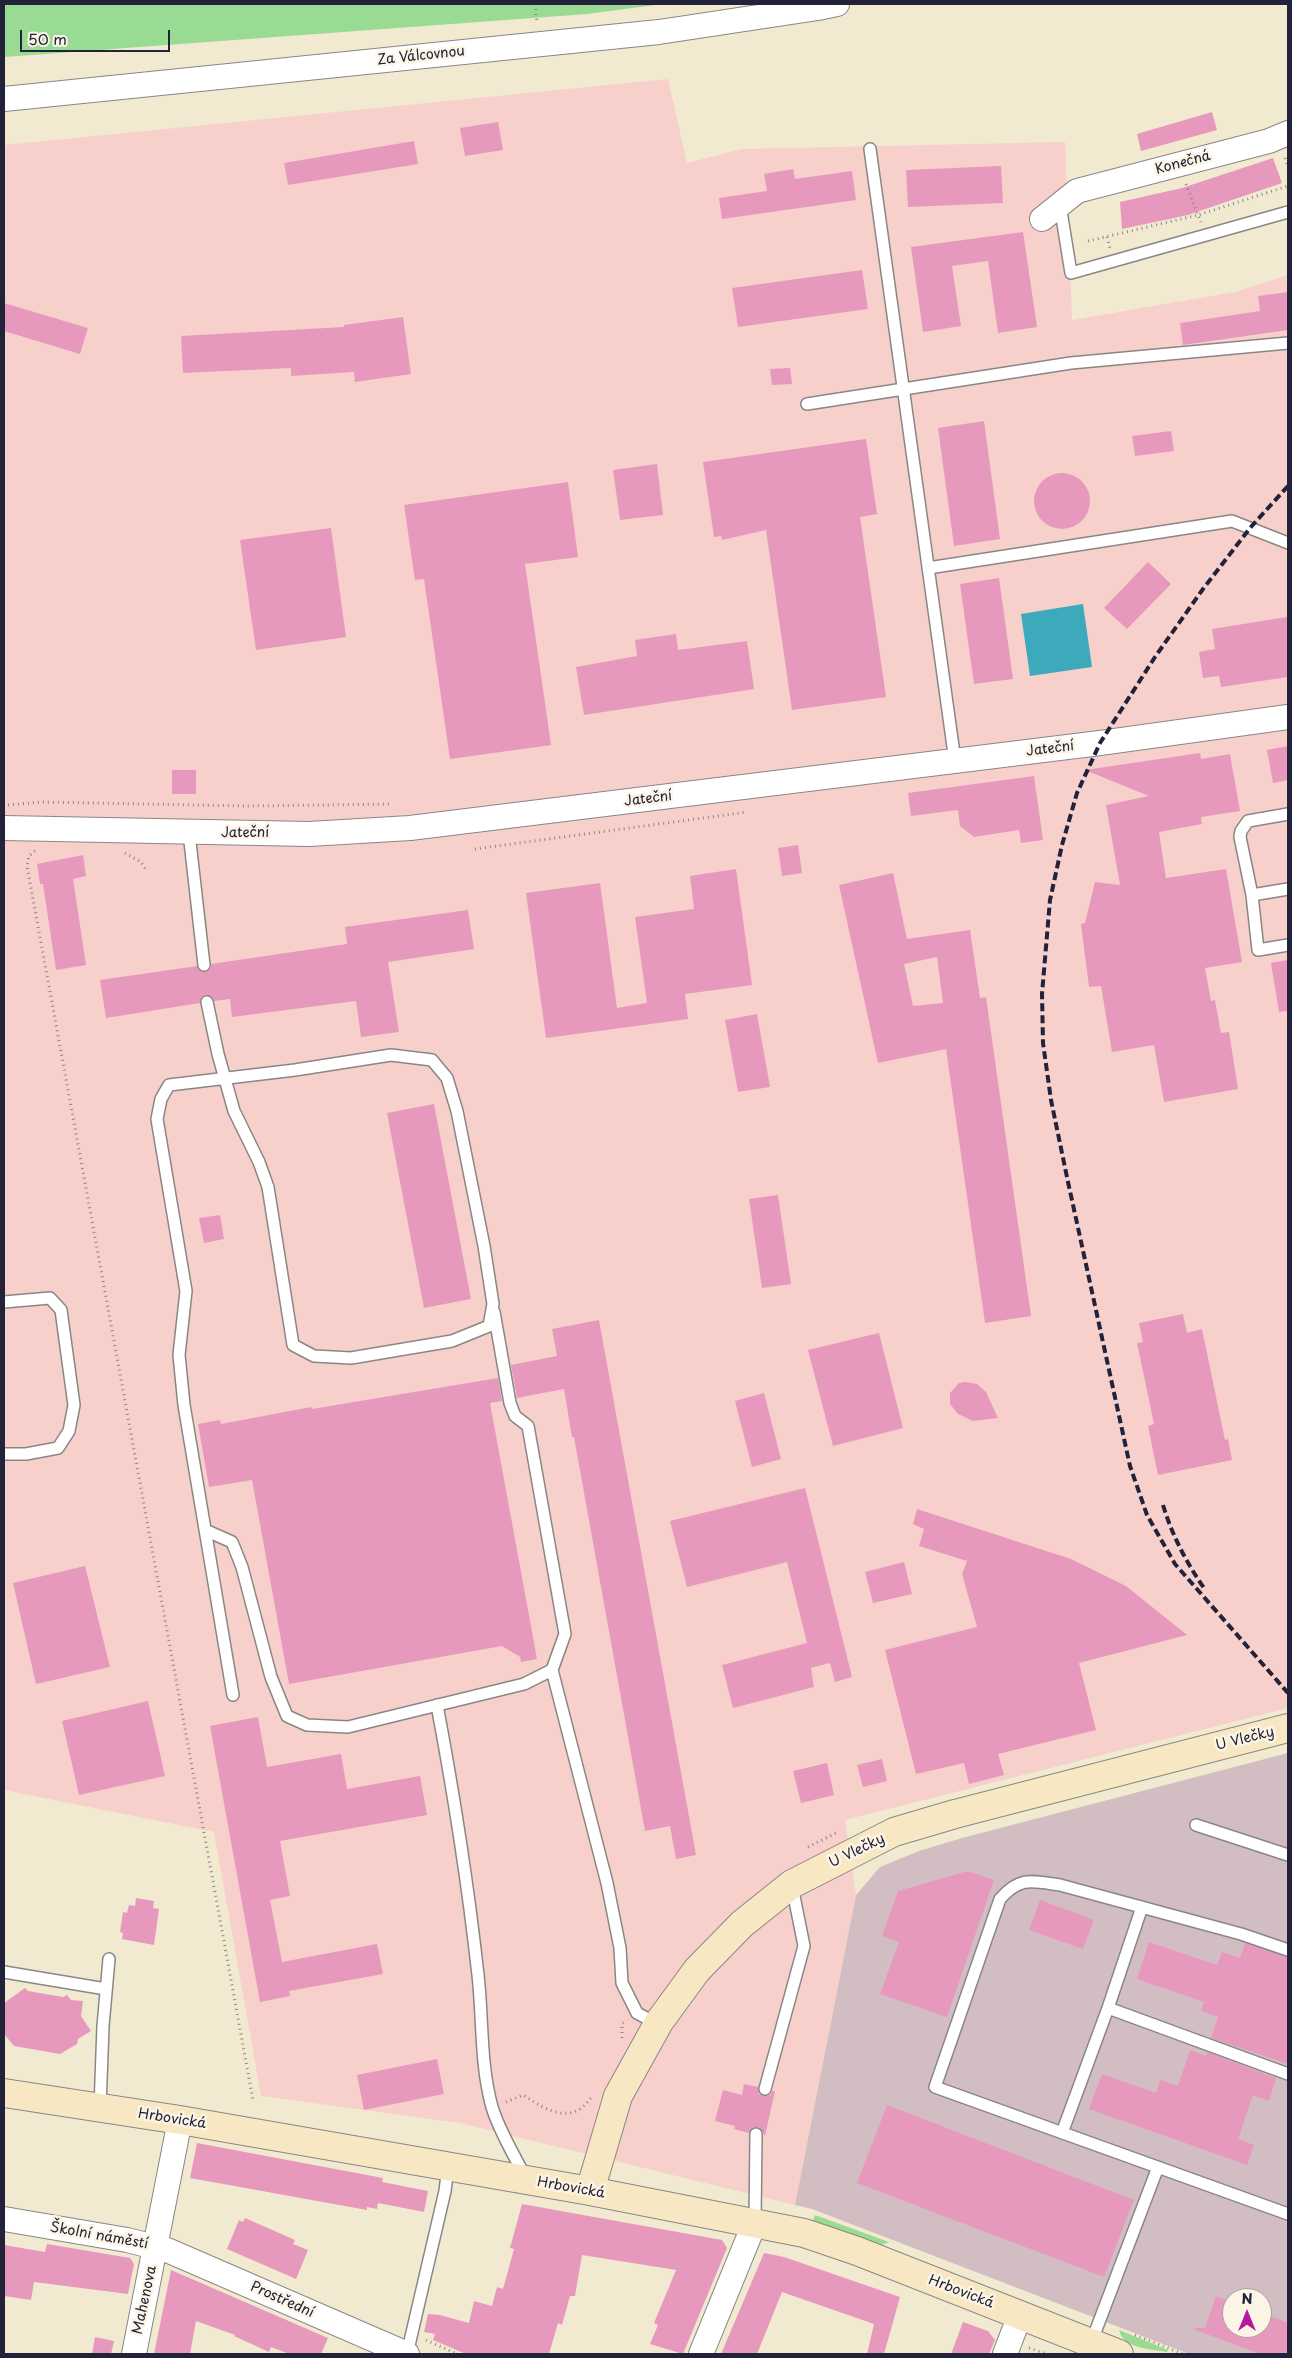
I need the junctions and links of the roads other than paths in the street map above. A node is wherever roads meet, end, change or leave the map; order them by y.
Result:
1 (837, 4) edge
2 (4, 99) edge
3 (1288, 133) edge
4 (870, 149) dead end
5 (1060, 205) joint
6 (1288, 212) edge
7 (1288, 343) edge
8 (904, 389) junction
9 (807, 404) dead end
10 (1288, 544) edge
11 (928, 568) junction
12 (1288, 717) edge
13 (955, 761) junction
14 (1288, 814) edge
15 (4, 828) edge
16 (189, 833) junction
17 (1288, 889) edge
18 (1252, 895) junction
19 (1288, 945) edge
20 (204, 965) dead end
21 (207, 1002) dead end
22 (225, 1078) junction
23 (4, 1302) edge
24 (492, 1304) junction
25 (4, 1454) edge
26 (205, 1530) junction
27 (552, 1670) junction
28 (233, 1695) dead end
29 (437, 1705) junction
30 (1288, 1728) edge
31 (1196, 1825) dead end
32 (1288, 1855) edge
33 (792, 1884) junction
34 (1142, 1907) junction
35 (1288, 1950) edge
36 (109, 1959) dead end
37 (4, 1972) edge
38 (106, 1989) junction
39 (1108, 2008) junction
40 (658, 2022) junction
41 (1288, 2074) edge
42 (765, 2089) dead end
43 (4, 2093) edge
44 (100, 2108) junction
45 (180, 2120) junction
46 (1062, 2133) junction
47 (756, 2134) dead end
48 (448, 2167) junction
49 (1158, 2167) junction
50 (527, 2180) junction
51 (590, 2191) junction
52 (1288, 2214) edge
53 (4, 2219) edge
54 (755, 2222) junction
55 (156, 2247) junction
56 (1020, 2315) junction
57 (1091, 2343) junction
58 (411, 2350) edge
59 (1014, 2350) edge
60 (134, 2354) edge
61 (701, 2354) edge
62 (1119, 2354) edge

1 - 2 street, Za Válcovnou
3 - 5 street, Konečná
4 - 8 lane
5 - 6 lane
7 - 8 lane
8 - 9 lane
8 - 11 lane
10 - 11 lane
11 - 13 lane
12 - 13 street, Jateční
13 - 16 street, Jateční
14 - 18 lane
15 - 16 street, Jateční
16 - 20 lane
17 - 18 lane
18 - 19 lane
21 - 22 lane
22 - 24 lane
22 - 24 lane
22 - 26 lane
23 - 25 lane
24 - 27 lane
26 - 28 lane
26 - 29 lane
27 - 29 lane
27 - 40 lane
29 - 50 lane
30 - 33 main road, U Vlečky
31 - 32 lane
33 - 40 main road, U Vlečky
33 - 42 lane
34 - 35 lane
34 - 39 lane
34 - 46 lane
36 - 38 lane
37 - 38 lane
38 - 44 lane
39 - 41 lane
39 - 46 lane
40 - 51 main road, U Vlečky
43 - 44 main road, Hrbovická
44 - 45 main road, Hrbovická
45 - 48 main road, Hrbovická
45 - 55 street, Školní náměstí
46 - 49 lane
47 - 54 lane
48 - 50 main road, Hrbovická
48 - 58 lane
49 - 52 lane
49 - 57 lane
50 - 51 main road, Hrbovická
51 - 54 main road, Hrbovická
53 - 55 street, Školní náměstí
54 - 56 main road, Hrbovická
54 - 61 street
55 - 58 street, Prostřední
55 - 60 street, Mahenova
56 - 57 main road, Hrbovická
56 - 59 street
57 - 62 main road, Hrbovická

